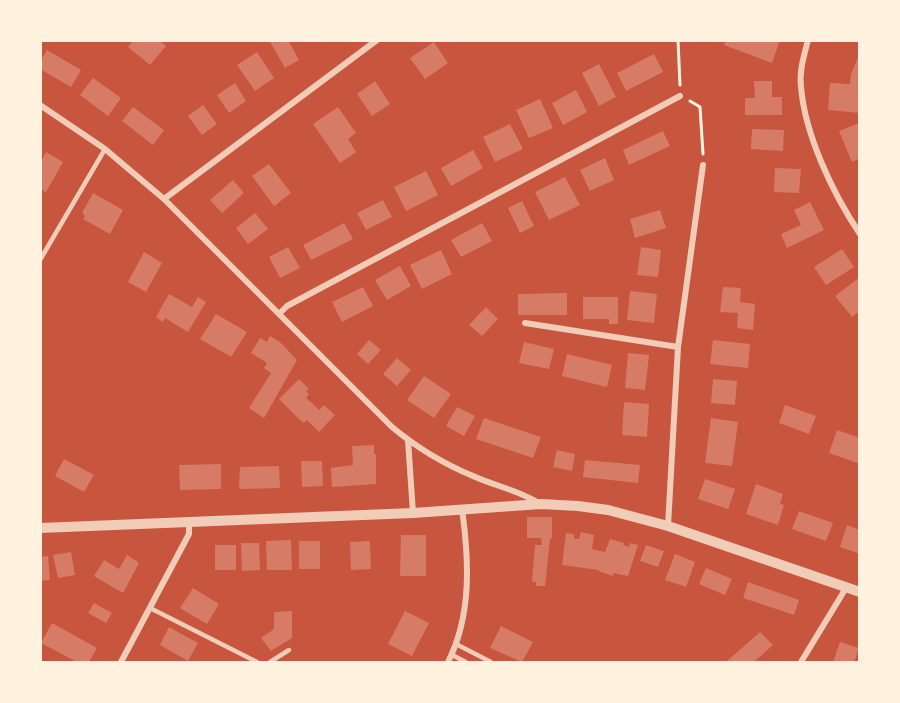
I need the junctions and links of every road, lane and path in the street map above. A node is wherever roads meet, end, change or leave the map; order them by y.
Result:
1 (377, 40) edge
2 (678, 40) edge
3 (808, 40) edge
4 (680, 96) junction
5 (40, 105) edge
6 (105, 149) junction
7 (703, 165) joint
8 (164, 199) junction
9 (860, 234) edge
10 (40, 260) edge
11 (279, 314) junction
12 (525, 323) dead end
13 (678, 347) junction
14 (408, 440) junction
15 (541, 504) junction
16 (462, 509) junction
17 (413, 513) junction
18 (189, 521) junction
19 (668, 526) junction
20 (40, 528) edge
21 (846, 588) junction
22 (860, 592) edge
23 (150, 608) junction
24 (456, 644) junction
25 (289, 650) dead end
26 (452, 655) junction
27 (121, 663) edge
28 (257, 663) edge
29 (270, 663) edge
30 (448, 663) edge
31 (466, 663) edge
32 (491, 663) edge
33 (801, 663) edge

1 - 8 street
2 - 4 path
3 - 9 street
4 - 7 path
4 - 11 street
5 - 6 street
6 - 8 street
6 - 10 lane
7 - 13 street
8 - 11 street
11 - 14 street
12 - 13 street
13 - 19 street
14 - 15 street
14 - 17 street
15 - 16 street
15 - 19 street
16 - 17 street
16 - 24 street
17 - 18 street
18 - 20 street
18 - 23 street
19 - 21 street
21 - 22 street
21 - 33 street
23 - 27 street
23 - 28 lane
24 - 26 street
24 - 32 lane
25 - 29 lane
26 - 30 street
26 - 31 lane

